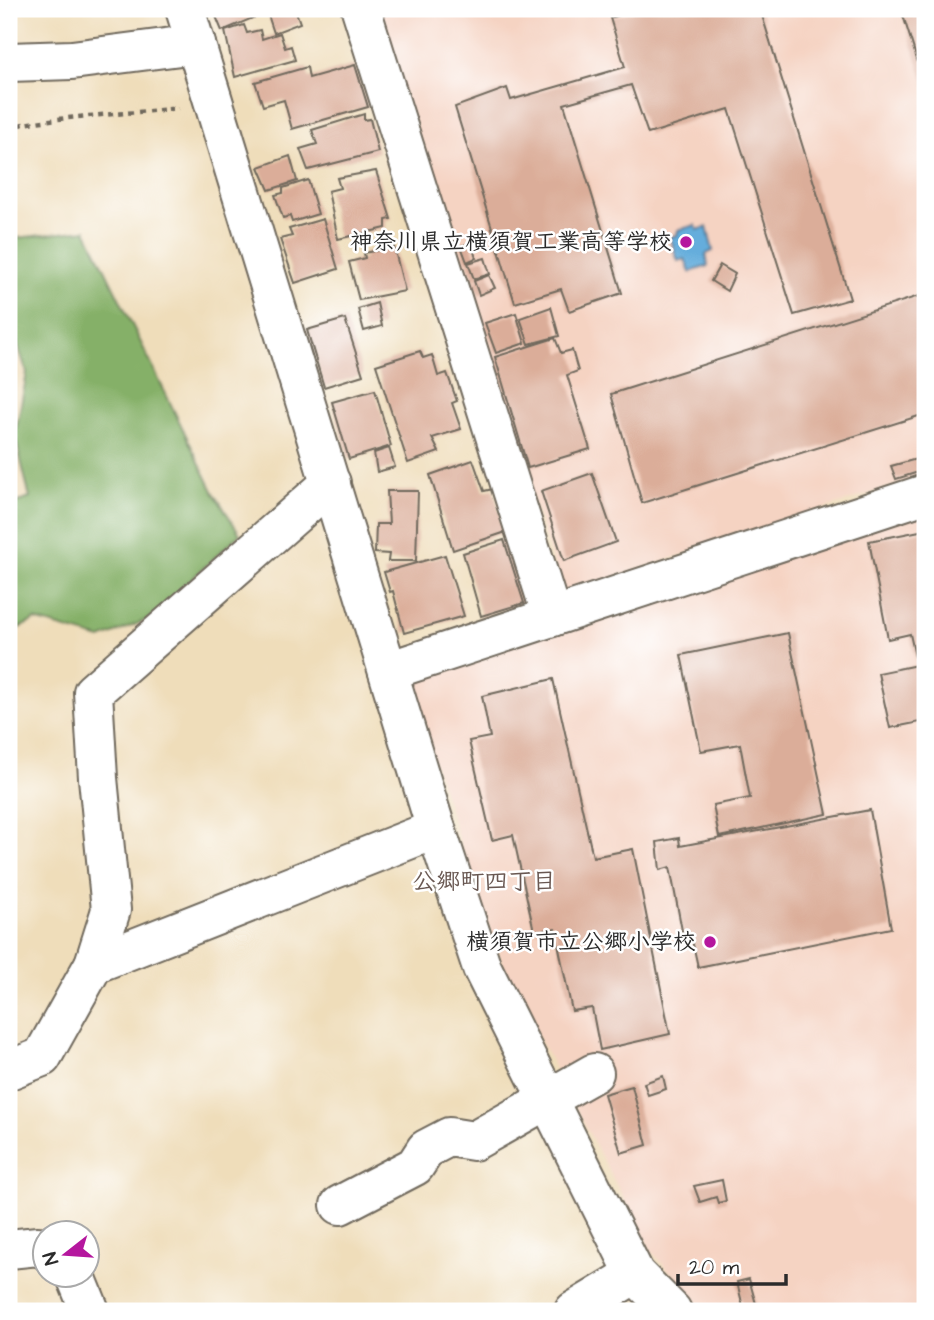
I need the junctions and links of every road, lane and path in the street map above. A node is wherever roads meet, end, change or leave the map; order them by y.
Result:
1 (361, 9) edge
2 (191, 26) edge
3 (9, 62) edge
4 (214, 103) junction
5 (9, 127) edge
6 (331, 483) junction
7 (925, 494) edge
8 (552, 617) junction
9 (388, 671) junction
10 (436, 829) junction
11 (94, 964) junction
12 (9, 1070) edge
13 (594, 1073) dead end
14 (545, 1098) junction
15 (340, 1205) dead end
16 (32, 1247) edge
17 (9, 1249) edge
18 (635, 1274) junction
19 (80, 1288) edge
20 (90, 1311) edge
21 (574, 1311) edge
22 (672, 1311) edge

1 - 8 street
2 - 3 street
2 - 4 street
4 - 5 path
4 - 6 street
6 - 9 street
6 - 11 street
7 - 8 street
8 - 9 street
9 - 10 street
10 - 11 street
10 - 14 street
11 - 12 street
13 - 14 street
14 - 15 street
14 - 18 street
16 - 17 street
18 - 21 street
18 - 22 street
19 - 20 street

